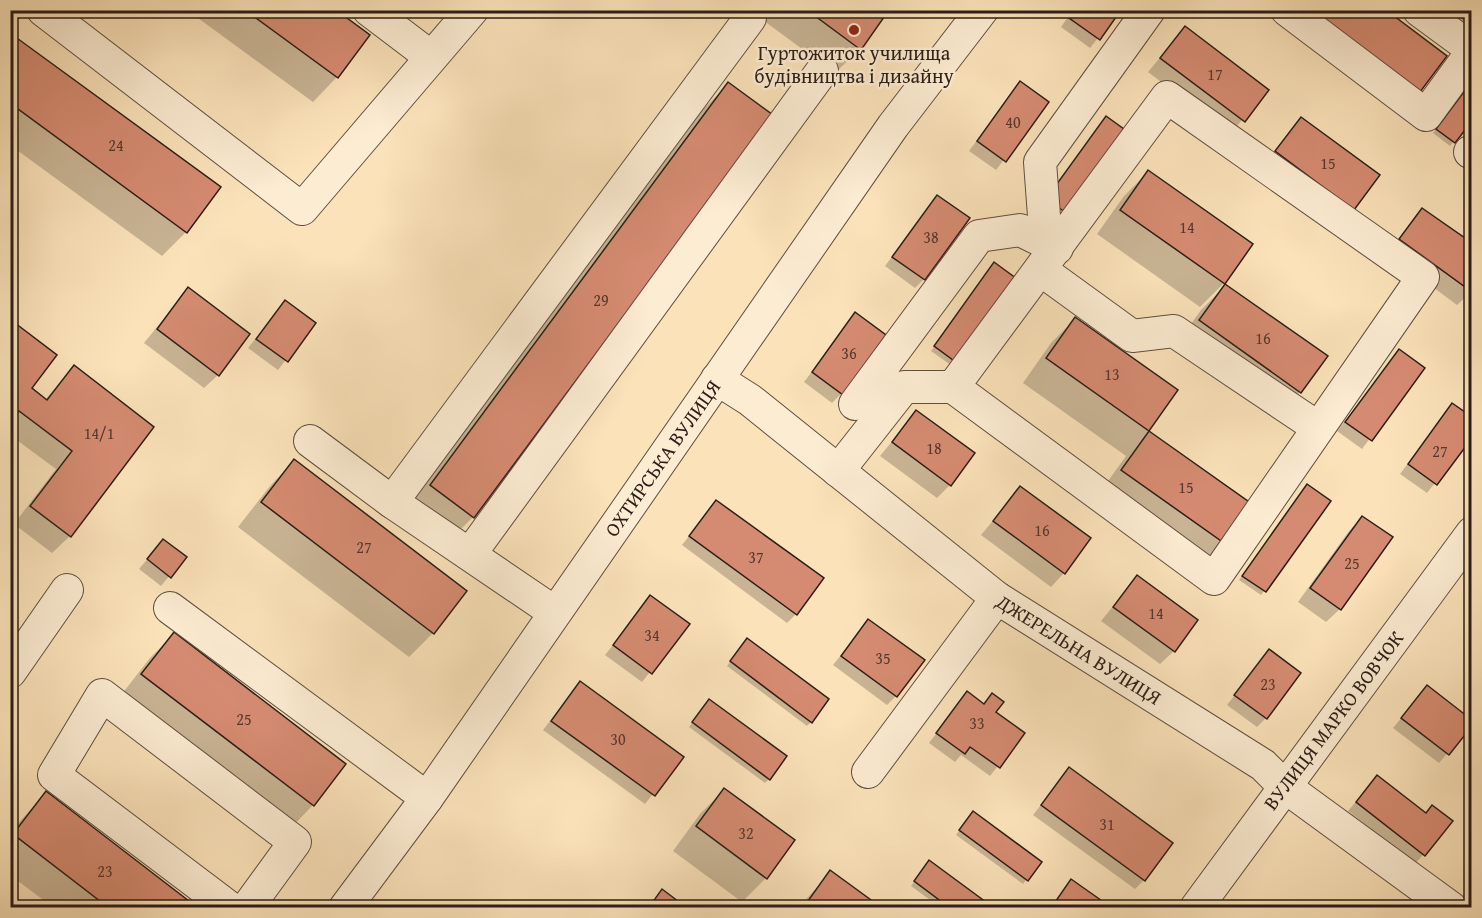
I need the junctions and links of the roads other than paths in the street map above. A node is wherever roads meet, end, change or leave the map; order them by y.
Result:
1 (43, 10) edge
2 (369, 10) edge
3 (472, 10) edge
4 (982, 10) edge
5 (1149, 10) edge
6 (1287, 10) edge
7 (1419, 10) edge
8 (750, 18) dead end
9 (1472, 51) edge
10 (430, 57) junction
11 (822, 71) dead end
12 (1048, 254) junction
13 (717, 379) junction
14 (953, 387) junction
15 (855, 404) dead end
16 (1317, 427) junction
17 (310, 441) dead end
18 (838, 471) junction
19 (392, 502) junction
20 (1472, 534) edge
21 (470, 554) junction
22 (68, 590) dead end
23 (997, 598) junction
24 (170, 608) dead end
25 (554, 612) junction
26 (10, 672) edge
27 (868, 772) dead end
28 (1284, 786) junction
29 (427, 798) junction
30 (230, 908) edge
31 (247, 908) edge
32 (345, 908) edge
33 (1196, 908) edge
34 (1450, 908) edge

1 - 10 street
2 - 10 street
3 - 10 street
4 - 13 street, ОХТИРСЬКА ВУЛИЦЯ
5 - 12 street
6 - 9 street
7 - 9 street
8 - 19 street
11 - 21 street
12 - 14 street
12 - 15 street
12 - 16 street
12 - 16 street
13 - 18 street, ДЖЕРЕЛЬНА ВУЛИЦЯ
13 - 25 street, ОХТИРСЬКА ВУЛИЦЯ
14 - 16 street
14 - 18 street
17 - 19 street
18 - 23 street, ДЖЕРЕЛЬНА ВУЛИЦЯ
19 - 21 street
20 - 28 street, ВУЛИЦЯ МАРКО ВОВЧОК
21 - 25 street
22 - 26 street
23 - 27 street
23 - 28 street, ДЖЕРЕЛЬНА ВУЛИЦЯ
24 - 29 street
25 - 29 street, ОХТИРСЬКА ВУЛИЦЯ
28 - 33 street, ВУЛИЦЯ МАРКО ВОВЧОК
28 - 34 street, ДЖЕРЕЛЬНА ВУЛИЦЯ
29 - 32 street, ОХТИРСЬКА ВУЛИЦЯ
30 - 31 street

